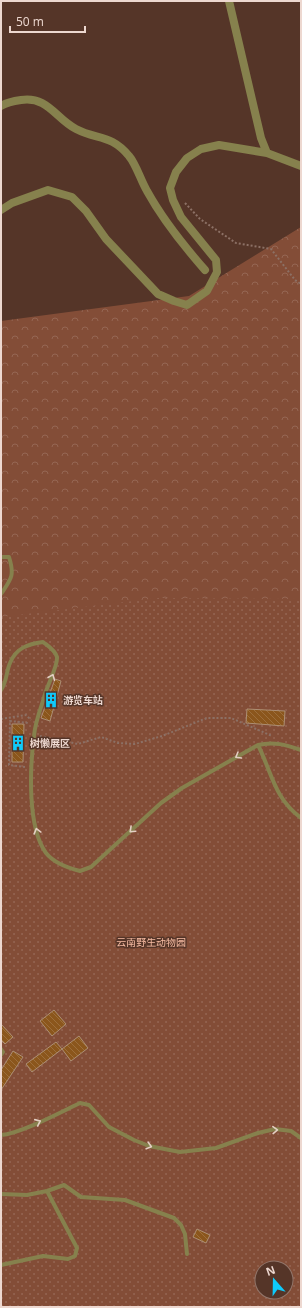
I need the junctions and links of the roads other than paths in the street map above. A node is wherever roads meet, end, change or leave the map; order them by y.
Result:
1 (229, 1) edge
2 (1, 106) edge
3 (267, 153) junction
4 (301, 166) edge
5 (1, 210) edge
6 (205, 270) dead end
7 (1, 557) edge
8 (1, 594) edge
9 (1, 690) edge
10 (258, 745) junction
11 (301, 750) edge
12 (301, 818) edge
13 (1, 1049) edge
14 (1, 1055) edge
15 (1, 1135) edge
16 (301, 1138) edge
17 (47, 1191) junction
18 (1, 1194) edge
19 (187, 1254) dead end
20 (1, 1265) edge

1 - 3 street
2 - 6 street
3 - 4 street
3 - 5 street
7 - 8 lane
10 -> 9 lane
10 - 11 lane
10 - 12 lane
13 - 14 lane
15 -> 16 lane
17 - 18 lane
17 - 19 lane
17 - 20 lane

